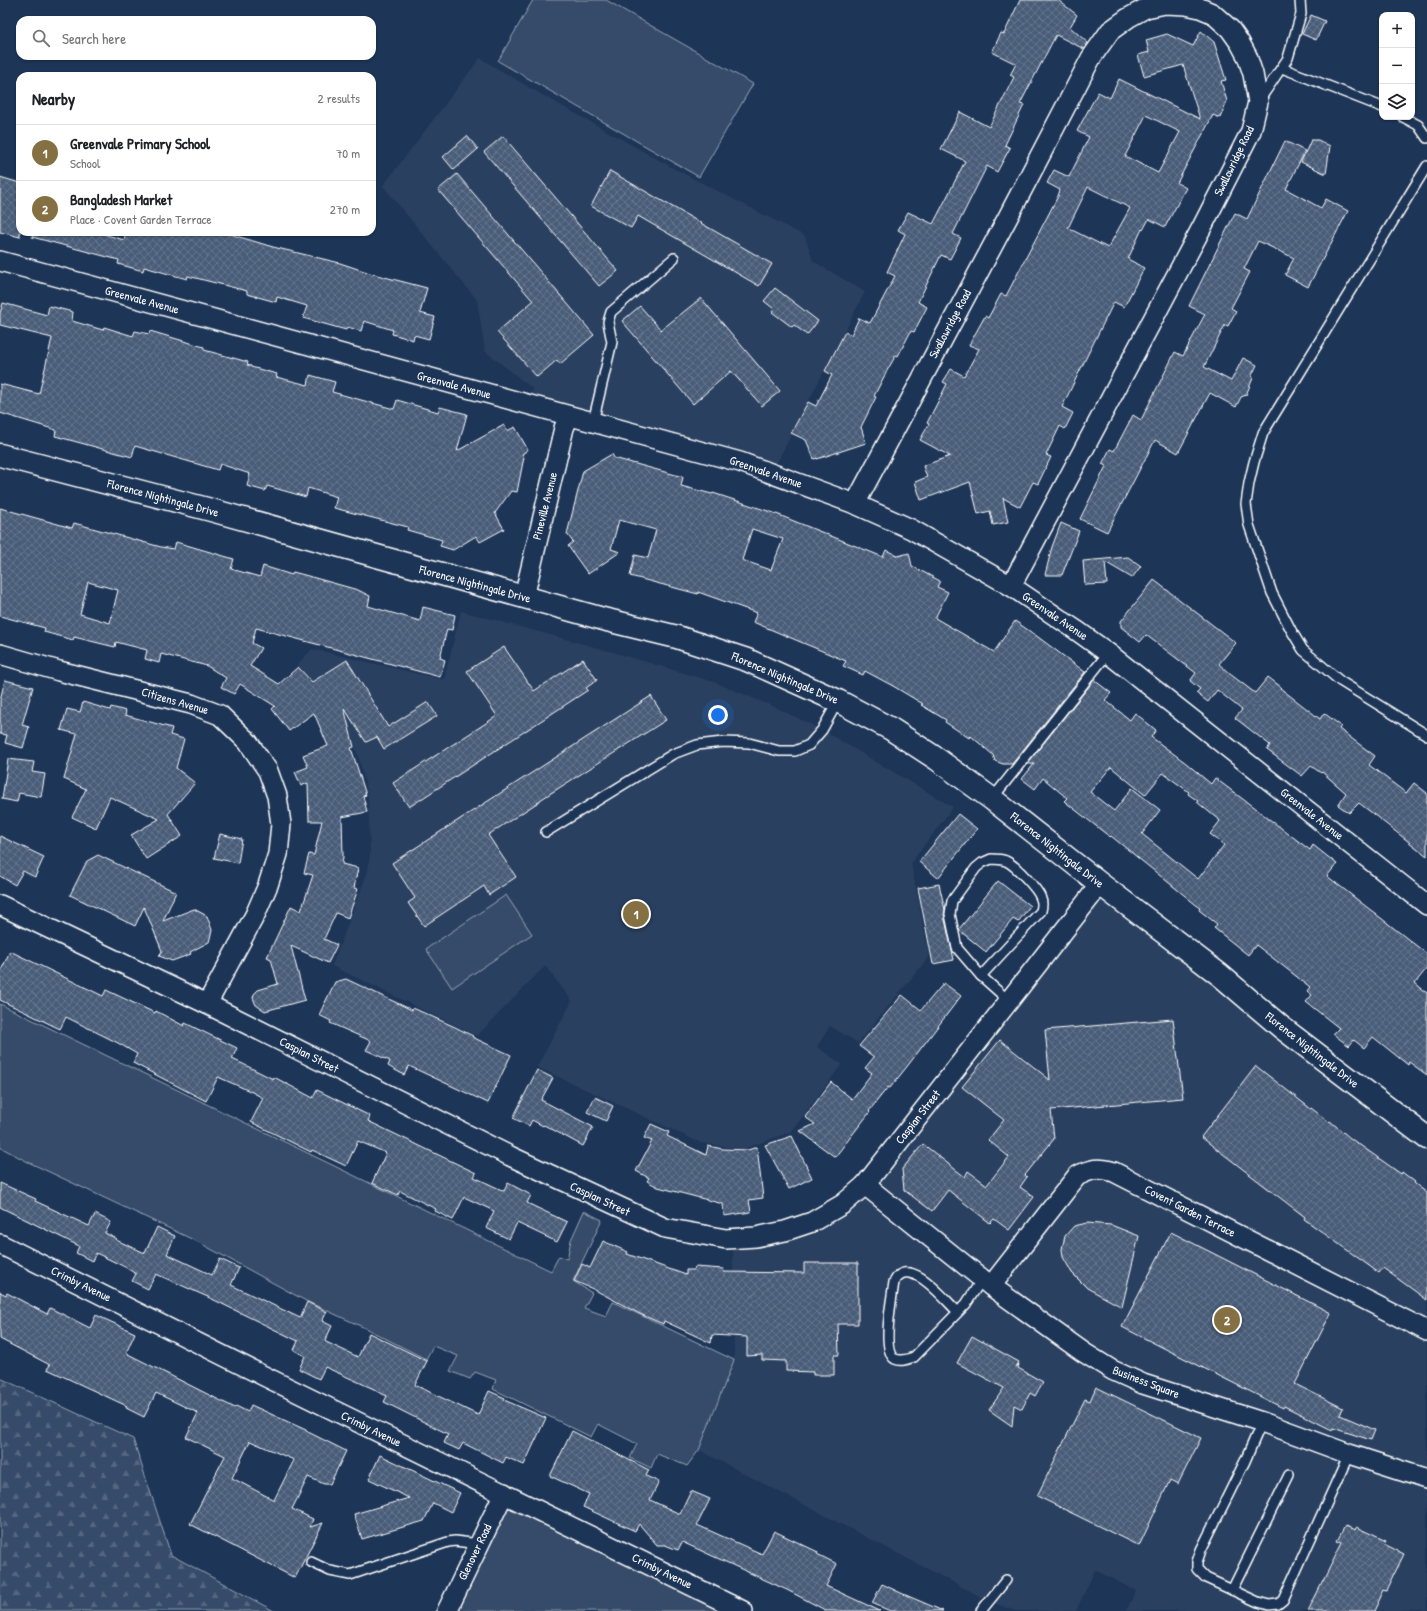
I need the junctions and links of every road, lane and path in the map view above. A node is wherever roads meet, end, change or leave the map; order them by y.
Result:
1 (1300, 0) edge
2 (1282, 68) junction
3 (1258, 102) junction
4 (1379, 106) edge
5 (1409, 120) edge
6 (1427, 138) edge
7 (1427, 166) edge
8 (674, 258) dead end
9 (0, 261) edge
10 (568, 416) junction
11 (593, 422) junction
12 (0, 455) edge
13 (855, 504) junction
14 (1011, 586) junction
15 (524, 597) junction
16 (1108, 653) junction
17 (0, 654) edge
18 (838, 701) junction
19 (1427, 735) edge
20 (992, 799) junction
21 (546, 832) dead end
22 (1099, 883) junction
23 (0, 905) edge
24 (1427, 905) edge
25 (981, 976) junction
26 (1008, 1000) junction
27 (207, 1004) junction
28 (1427, 1138) edge
29 (865, 1185) junction
30 (0, 1244) edge
31 (986, 1283) junction
32 (958, 1312) junction
33 (1427, 1331) edge
34 (1262, 1422) junction
35 (1349, 1454) junction
36 (1289, 1475) dead end
37 (1427, 1479) edge
38 (504, 1494) junction
39 (479, 1544) junction
40 (311, 1562) dead end
41 (1006, 1580) dead end
42 (1232, 1590) junction
43 (447, 1611) edge
44 (743, 1611) edge
45 (981, 1611) edge

1 - 2 lane
2 - 3 lane
2 - 4 lane
3 - 13 street, Swallowridge Road
3 - 14 street, Swallowridge Road
5 - 6 lane
7 - 19 lane
8 - 11 lane
9 - 10 street, Greenvale Avenue
10 - 11 street, Greenvale Avenue
10 - 15 street, Pineville Avenue
11 - 13 street, Greenvale Avenue
12 - 15 street, Florence Nightingale Drive
13 - 14 street, Greenvale Avenue
14 - 16 street, Greenvale Avenue
15 - 18 street, Florence Nightingale Drive
16 - 20 lane
16 - 24 street, Greenvale Avenue
17 - 27 street, Citizens Avenue
18 - 20 street, Florence Nightingale Drive
18 - 21 lane
20 - 22 street, Florence Nightingale Drive
22 - 26 street, Caspian Street
22 - 28 street, Florence Nightingale Drive
23 - 27 street, Caspian Street
25 - 25 lane
25 - 26 lane
26 - 29 street, Caspian Street
27 - 29 street, Caspian Street
29 - 31 street, Business Square
30 - 38 street, Crimby Avenue
31 - 32 lane
31 - 33 street, Covent Garden Terrace
31 - 34 street, Business Square
32 - 32 lane
34 - 35 street, Business Square
34 - 42 lane
35 - 37 street, Business Square
35 - 42 lane
36 - 42 lane
38 - 39 street, Glenover Road
38 - 44 street, Crimby Avenue
39 - 40 lane
39 - 43 street, Glenover Road
41 - 45 lane

